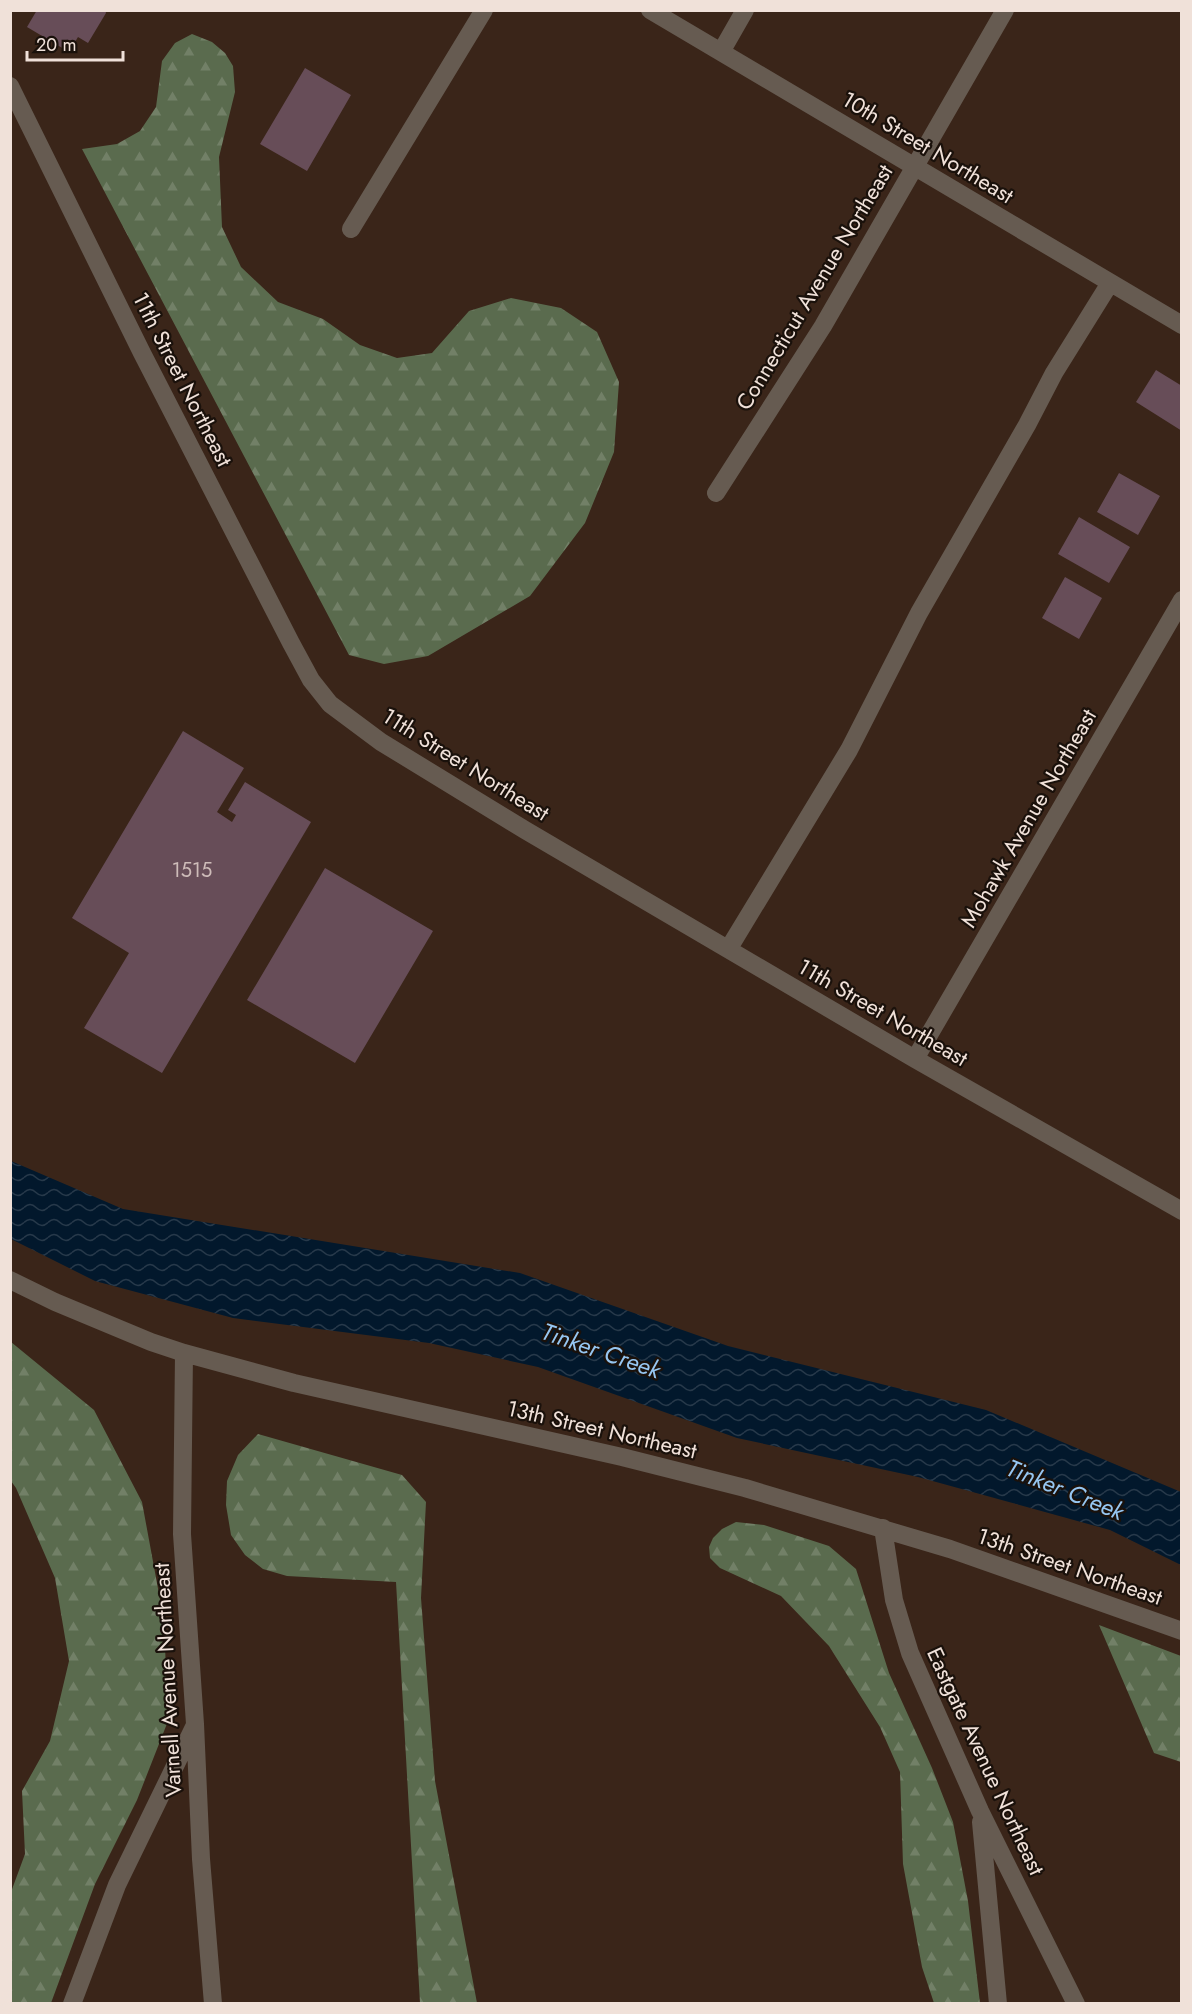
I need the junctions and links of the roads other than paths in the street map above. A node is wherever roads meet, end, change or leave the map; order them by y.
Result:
1 (484, 10) edge
2 (650, 10) edge
3 (745, 10) edge
4 (1005, 10) edge
5 (721, 52) junction
6 (10, 86) edge
7 (914, 166) junction
8 (351, 229) dead end
9 (1110, 283) junction
10 (1182, 325) edge
11 (716, 493) dead end
12 (1182, 600) edge
13 (729, 948) junction
14 (915, 1059) junction
15 (1182, 1211) edge
16 (10, 1280) edge
17 (184, 1353) junction
18 (883, 1528) junction
19 (1182, 1631) edge
20 (195, 1724) junction
21 (980, 1811) junction
22 (72, 2004) edge
23 (213, 2004) edge
24 (998, 2004) edge
25 (1076, 2004) edge

1 - 8 street
2 - 5 street, 10th Street Northeast
3 - 5 street
4 - 7 street, Connecticut Avenue Northeast
5 - 7 street, 10th Street Northeast
6 - 13 street, 11th Street Northeast
7 - 9 street, 10th Street Northeast
7 - 11 street, Connecticut Avenue Northeast
9 - 10 street, 10th Street Northeast
9 - 13 street
12 - 14 street, Mohawk Avenue Northeast
13 - 14 street, 11th Street Northeast
14 - 15 street, 11th Street Northeast
16 - 17 street, 13th Street Northeast
17 - 18 street, 13th Street Northeast
17 - 20 street, Varnell Avenue Northeast
18 - 19 street, 13th Street Northeast
18 - 21 street, Eastgate Avenue Northeast
20 - 22 street
20 - 23 street, Varnell Avenue Northeast
21 - 24 street
21 - 25 street, Eastgate Avenue Northeast

